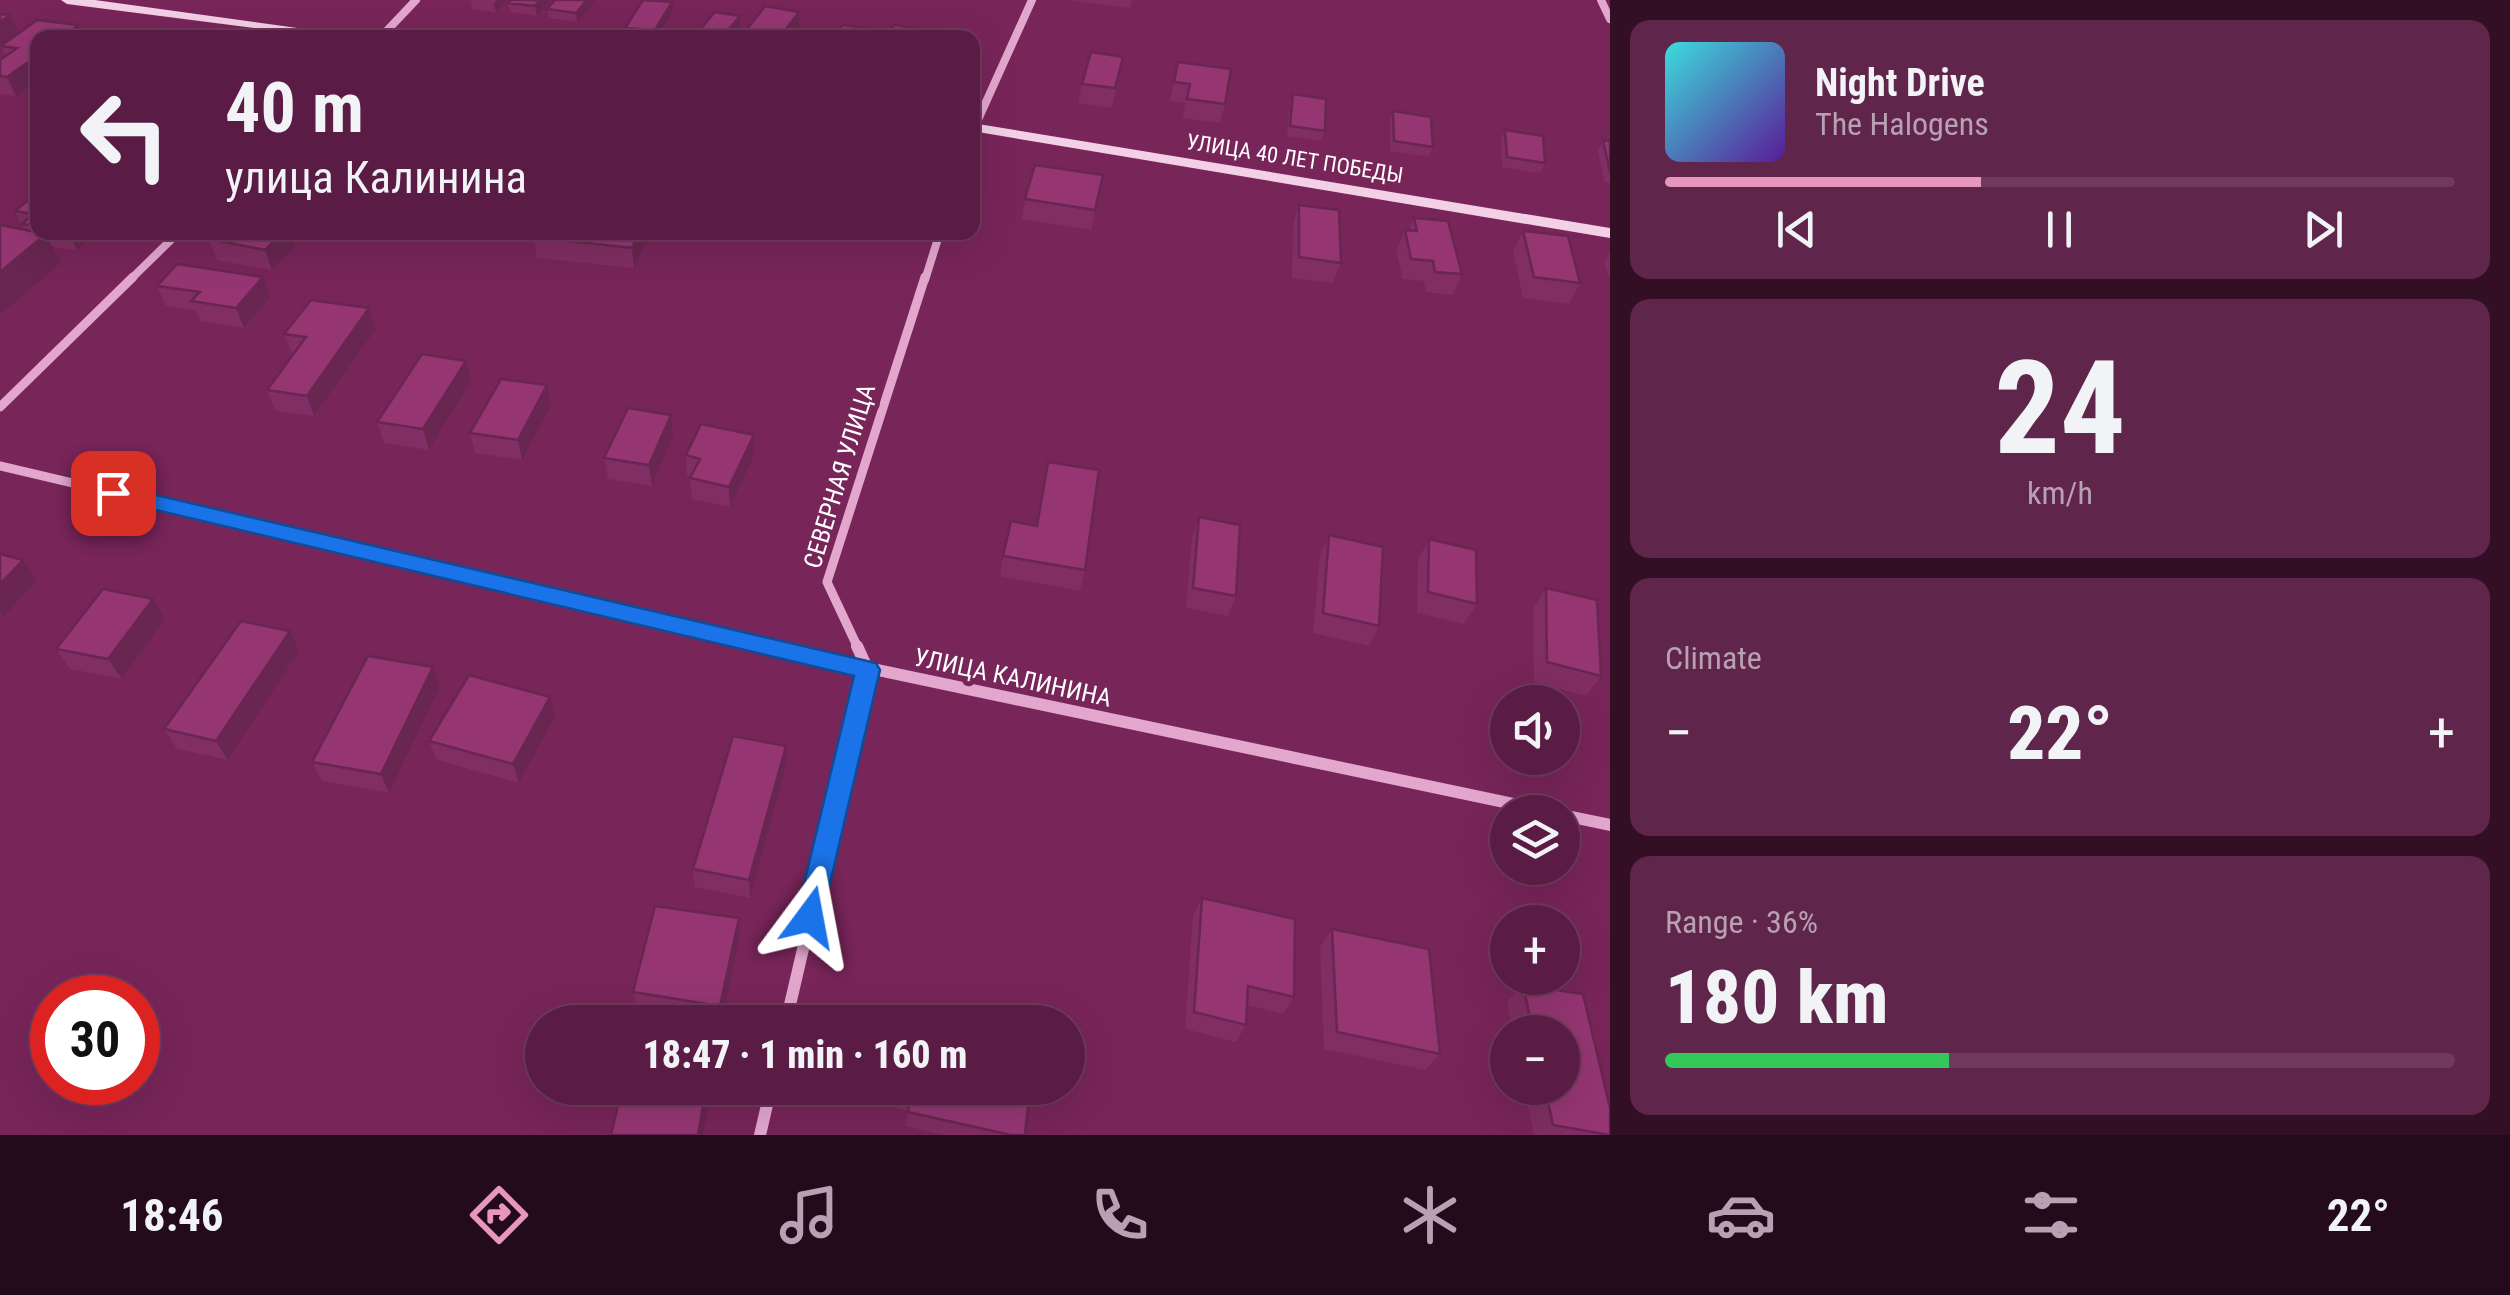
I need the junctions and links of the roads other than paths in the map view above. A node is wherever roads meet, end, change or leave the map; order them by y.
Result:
1 (67, 0) edge
2 (416, 0) edge
3 (1032, 0) edge
4 (1601, 0) edge
5 (1610, 19) edge
6 (301, 30) edge
7 (388, 30) edge
8 (980, 114) edge
9 (980, 130) edge
10 (1610, 233) edge
11 (172, 240) edge
12 (937, 240) edge
13 (0, 407) edge
14 (0, 466) edge
15 (868, 670) junction
16 (1490, 799) edge
17 (1580, 819) edge
18 (1610, 825) edge
19 (790, 1005) edge
20 (766, 1105) edge
21 (760, 1135) edge

1 - 6 main road
2 - 7 street
3 - 8 street
4 - 5 street
9 - 10 main road, УЛИЦА 40 ЛЕТ ПОБЕДЫ
11 - 13 street
12 - 15 street, СЕВЕРНАЯ УЛИЦА
14 - 15 street, УЛИЦА КАЛИНИНА
15 - 16 street, УЛИЦА КАЛИНИНА
15 - 19 street
17 - 18 street
20 - 21 street

